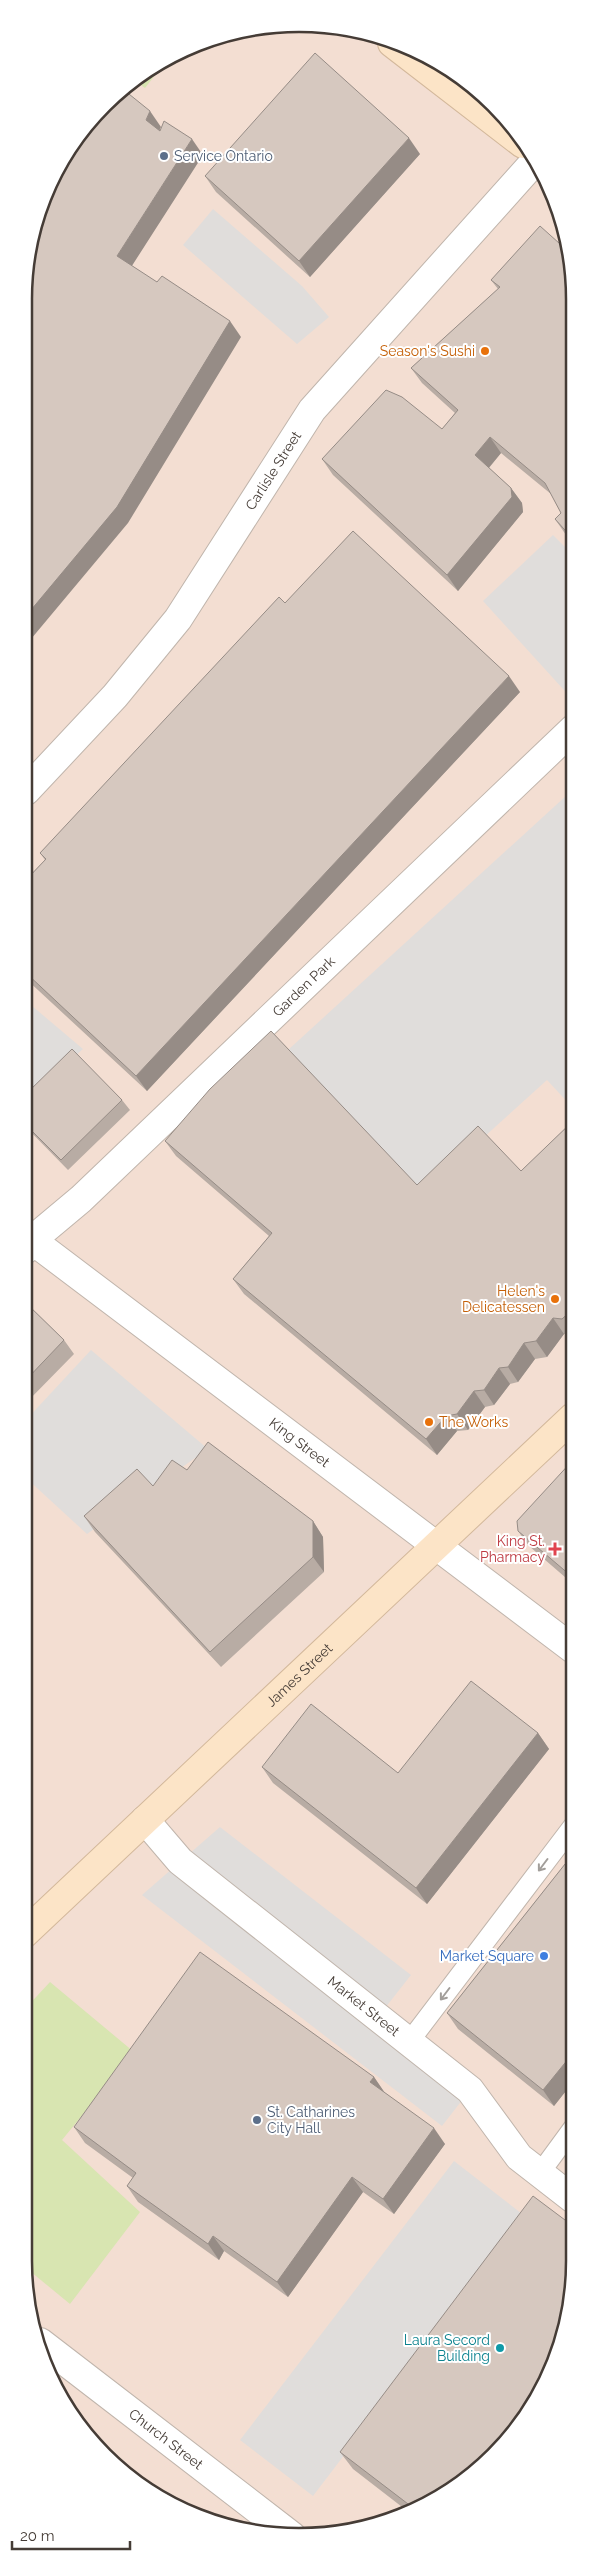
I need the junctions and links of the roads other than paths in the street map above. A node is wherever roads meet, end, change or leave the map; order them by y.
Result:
1 (409, 56) edge
2 (507, 131) edge
3 (531, 166) edge
4 (566, 736) edge
5 (32, 785) edge
6 (32, 1238) edge
7 (32, 1246) edge
8 (566, 1424) edge
9 (437, 1545) junction
10 (566, 1644) edge
11 (145, 1820) junction
12 (566, 1835) edge
13 (32, 1926) edge
14 (409, 2042) junction
15 (566, 2137) edge
16 (540, 2172) junction
17 (566, 2193) edge
18 (47, 2348) edge
19 (282, 2528) edge

1 - 2 main road
3 - 5 street, Carlisle Street
4 - 6 street, Garden Park
7 - 9 street, King Street
8 - 9 main road, James Street
9 - 10 street, King Street
9 - 11 main road, James Street
11 - 13 main road, James Street
11 - 14 street, Market Street
12 -> 14 lane
14 - 16 street, Market Street
15 - 16 lane
16 - 17 street, Market Street
18 - 19 street, Church Street

